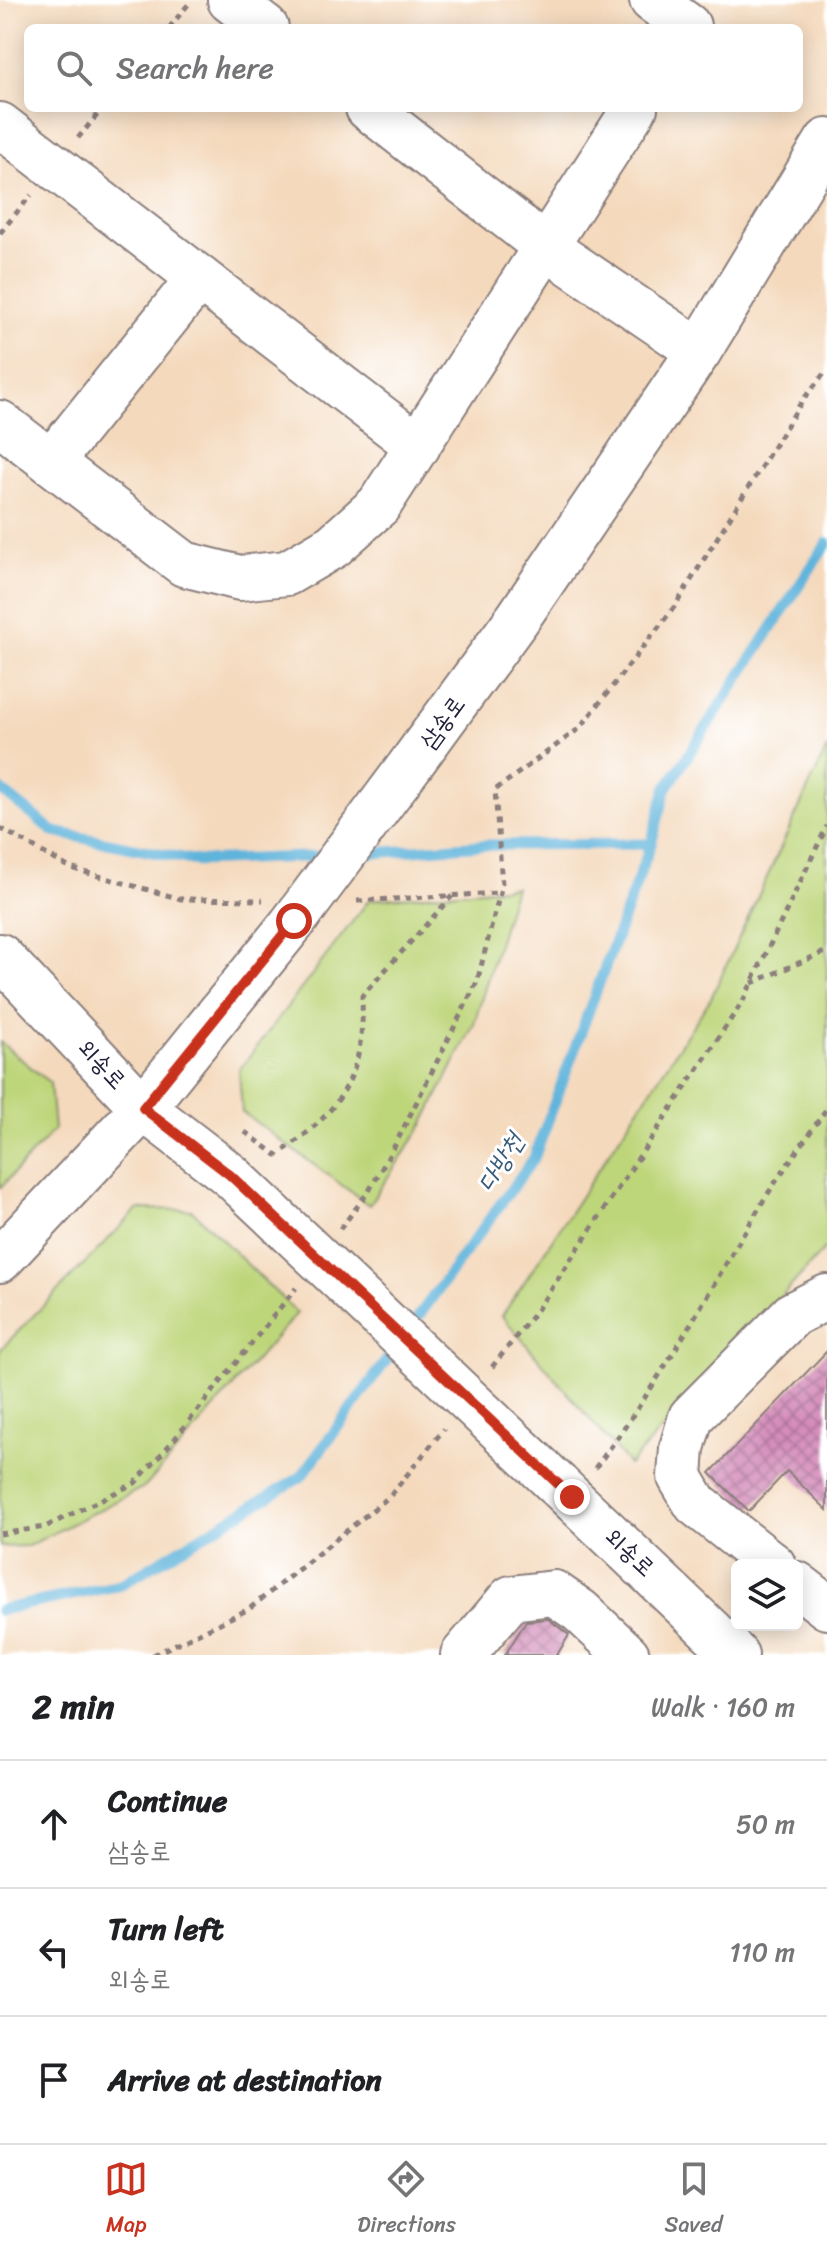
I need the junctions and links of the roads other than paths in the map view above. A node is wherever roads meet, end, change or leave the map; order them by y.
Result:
1 (230, 0) edge
2 (652, 0) edge
3 (693, 18) edge
4 (261, 24) edge
5 (373, 112) edge
6 (632, 112) edge
7 (0, 125) edge
8 (827, 141) edge
9 (546, 247) junction
10 (199, 278) junction
11 (699, 351) junction
12 (0, 423) edge
13 (418, 446) junction
14 (51, 462) junction
15 (0, 956) edge
16 (143, 1108) junction
17 (0, 1260) edge
18 (827, 1297) edge
19 (765, 1559) edge
20 (803, 1589) edge
21 (827, 1607) edge
22 (463, 1655) edge
23 (627, 1655) edge
24 (736, 1655) edge

1 - 4 street
2 - 3 street
5 - 9 street
6 - 9 street
7 - 10 street
8 - 11 street, 삼송로
9 - 11 street
9 - 13 street
10 - 13 street
10 - 14 street
11 - 16 street, 삼송로, bridge
12 - 14 street
13 - 14 street
15 - 16 street, 외송로
16 - 17 street, 삼송로
16 - 24 street, 외송로, bridge
18 - 19 street
20 - 21 street
22 - 23 street

